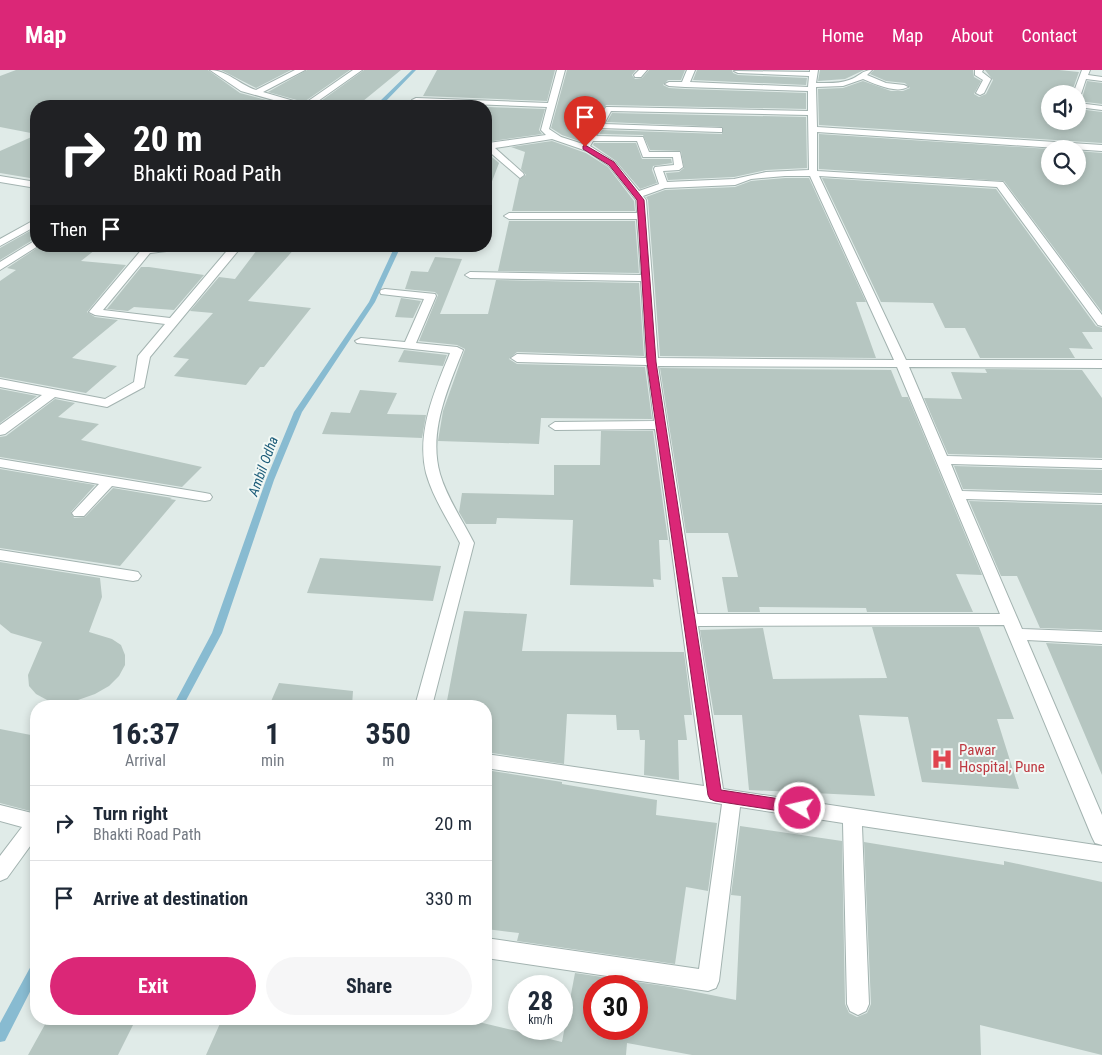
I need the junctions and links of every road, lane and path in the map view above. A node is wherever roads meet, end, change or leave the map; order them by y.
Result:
1 (214, 70) edge
2 (301, 70) edge
3 (358, 70) edge
4 (561, 70) edge
5 (691, 70) edge
6 (979, 70) edge
7 (738, 71) edge
8 (866, 73) edge
9 (1085, 73) edge
10 (1102, 79) edge
11 (813, 80) edge
12 (669, 84) dead end
13 (685, 85) junction
14 (1080, 85) edge
15 (904, 87) dead end
16 (980, 92) dead end
17 (256, 93) junction
18 (282, 100) edge
19 (314, 100) edge
20 (492, 103) edge
21 (551, 105) junction
22 (1086, 106) edge
23 (1102, 108) edge
24 (812, 113) junction
25 (599, 126) junction
26 (812, 129) junction
27 (719, 130) dead end
28 (554, 136) junction
29 (588, 143) junction
30 (492, 145) edge
31 (1102, 148) edge
32 (492, 150) edge
33 (813, 173) junction
34 (520, 175) dead end
35 (0, 179) edge
36 (30, 184) edge
37 (664, 185) junction
38 (636, 195) junction
39 (509, 216) dead end
40 (642, 216) junction
41 (30, 226) edge
42 (0, 243) edge
43 (30, 246) edge
44 (145, 252) edge
45 (232, 252) edge
46 (0, 267) edge
47 (470, 275) dead end
48 (646, 278) junction
49 (385, 292) dead end
50 (173, 322) junction
51 (1102, 323) edge
52 (360, 341) dead end
53 (409, 346) junction
54 (517, 358) dead end
55 (652, 362) junction
56 (902, 362) junction
57 (1102, 364) edge
58 (0, 383) edge
59 (52, 392) junction
60 (661, 425) junction
61 (555, 426) dead end
62 (0, 431) edge
63 (943, 460) junction
64 (0, 463) edge
65 (1102, 464) edge
66 (109, 482) junction
67 (958, 496) junction
68 (205, 498) dead end
69 (1102, 499) edge
70 (79, 513) dead end
71 (0, 555) edge
72 (133, 576) dead end
73 (1010, 619) junction
74 (689, 620) junction
75 (1016, 634) junction
76 (1102, 638) edge
77 (426, 700) edge
78 (492, 762) edge
79 (723, 796) junction
80 (0, 813) edge
81 (852, 816) junction
82 (30, 821) edge
83 (30, 831) edge
84 (1102, 837) edge
85 (1102, 854) edge
86 (0, 872) edge
87 (492, 949) edge
88 (858, 1004) dead end

1 - 17 street
2 - 17 street
3 - 19 street
4 - 21 street
5 - 13 street
6 - 16 street
7 - 11 street
8 - 11 street
8 - 15 street
9 - 10 street
9 - 14 street
11 - 13 street
11 - 24 street
12 - 13 street
17 - 18 street
20 - 21 street
21 - 28 street
22 - 23 street
24 - 25 street
24 - 26 street
25 - 27 street
25 - 29 street
26 - 31 street
26 - 33 street
28 - 29 street
28 - 30 street
29 - 37 street
29 - 38 street
32 - 34 street
33 - 37 street
33 - 51 street
33 - 56 street
35 - 36 street
37 - 38 street
38 - 40 street
39 - 40 street
40 - 48 street
41 - 42 street
43 - 46 street
44 - 50 street
45 - 50 street
47 - 48 street
48 - 55 street
49 - 53 street
50 - 59 street
52 - 53 street
53 - 77 street
54 - 55 street
55 - 56 street
55 - 60 street
56 - 57 street
56 - 63 street
58 - 59 street
59 - 62 street
60 - 61 street
60 - 74 street
63 - 65 street
63 - 67 street
64 - 66 street
66 - 68 street
66 - 70 street
67 - 69 street
67 - 73 street
71 - 72 street
73 - 74 street
73 - 75 street
74 - 79 street
75 - 76 street
75 - 84 street
78 - 79 street
79 - 81 street
79 - 87 street
80 - 82 street
81 - 85 street
81 - 88 street
83 - 86 street

